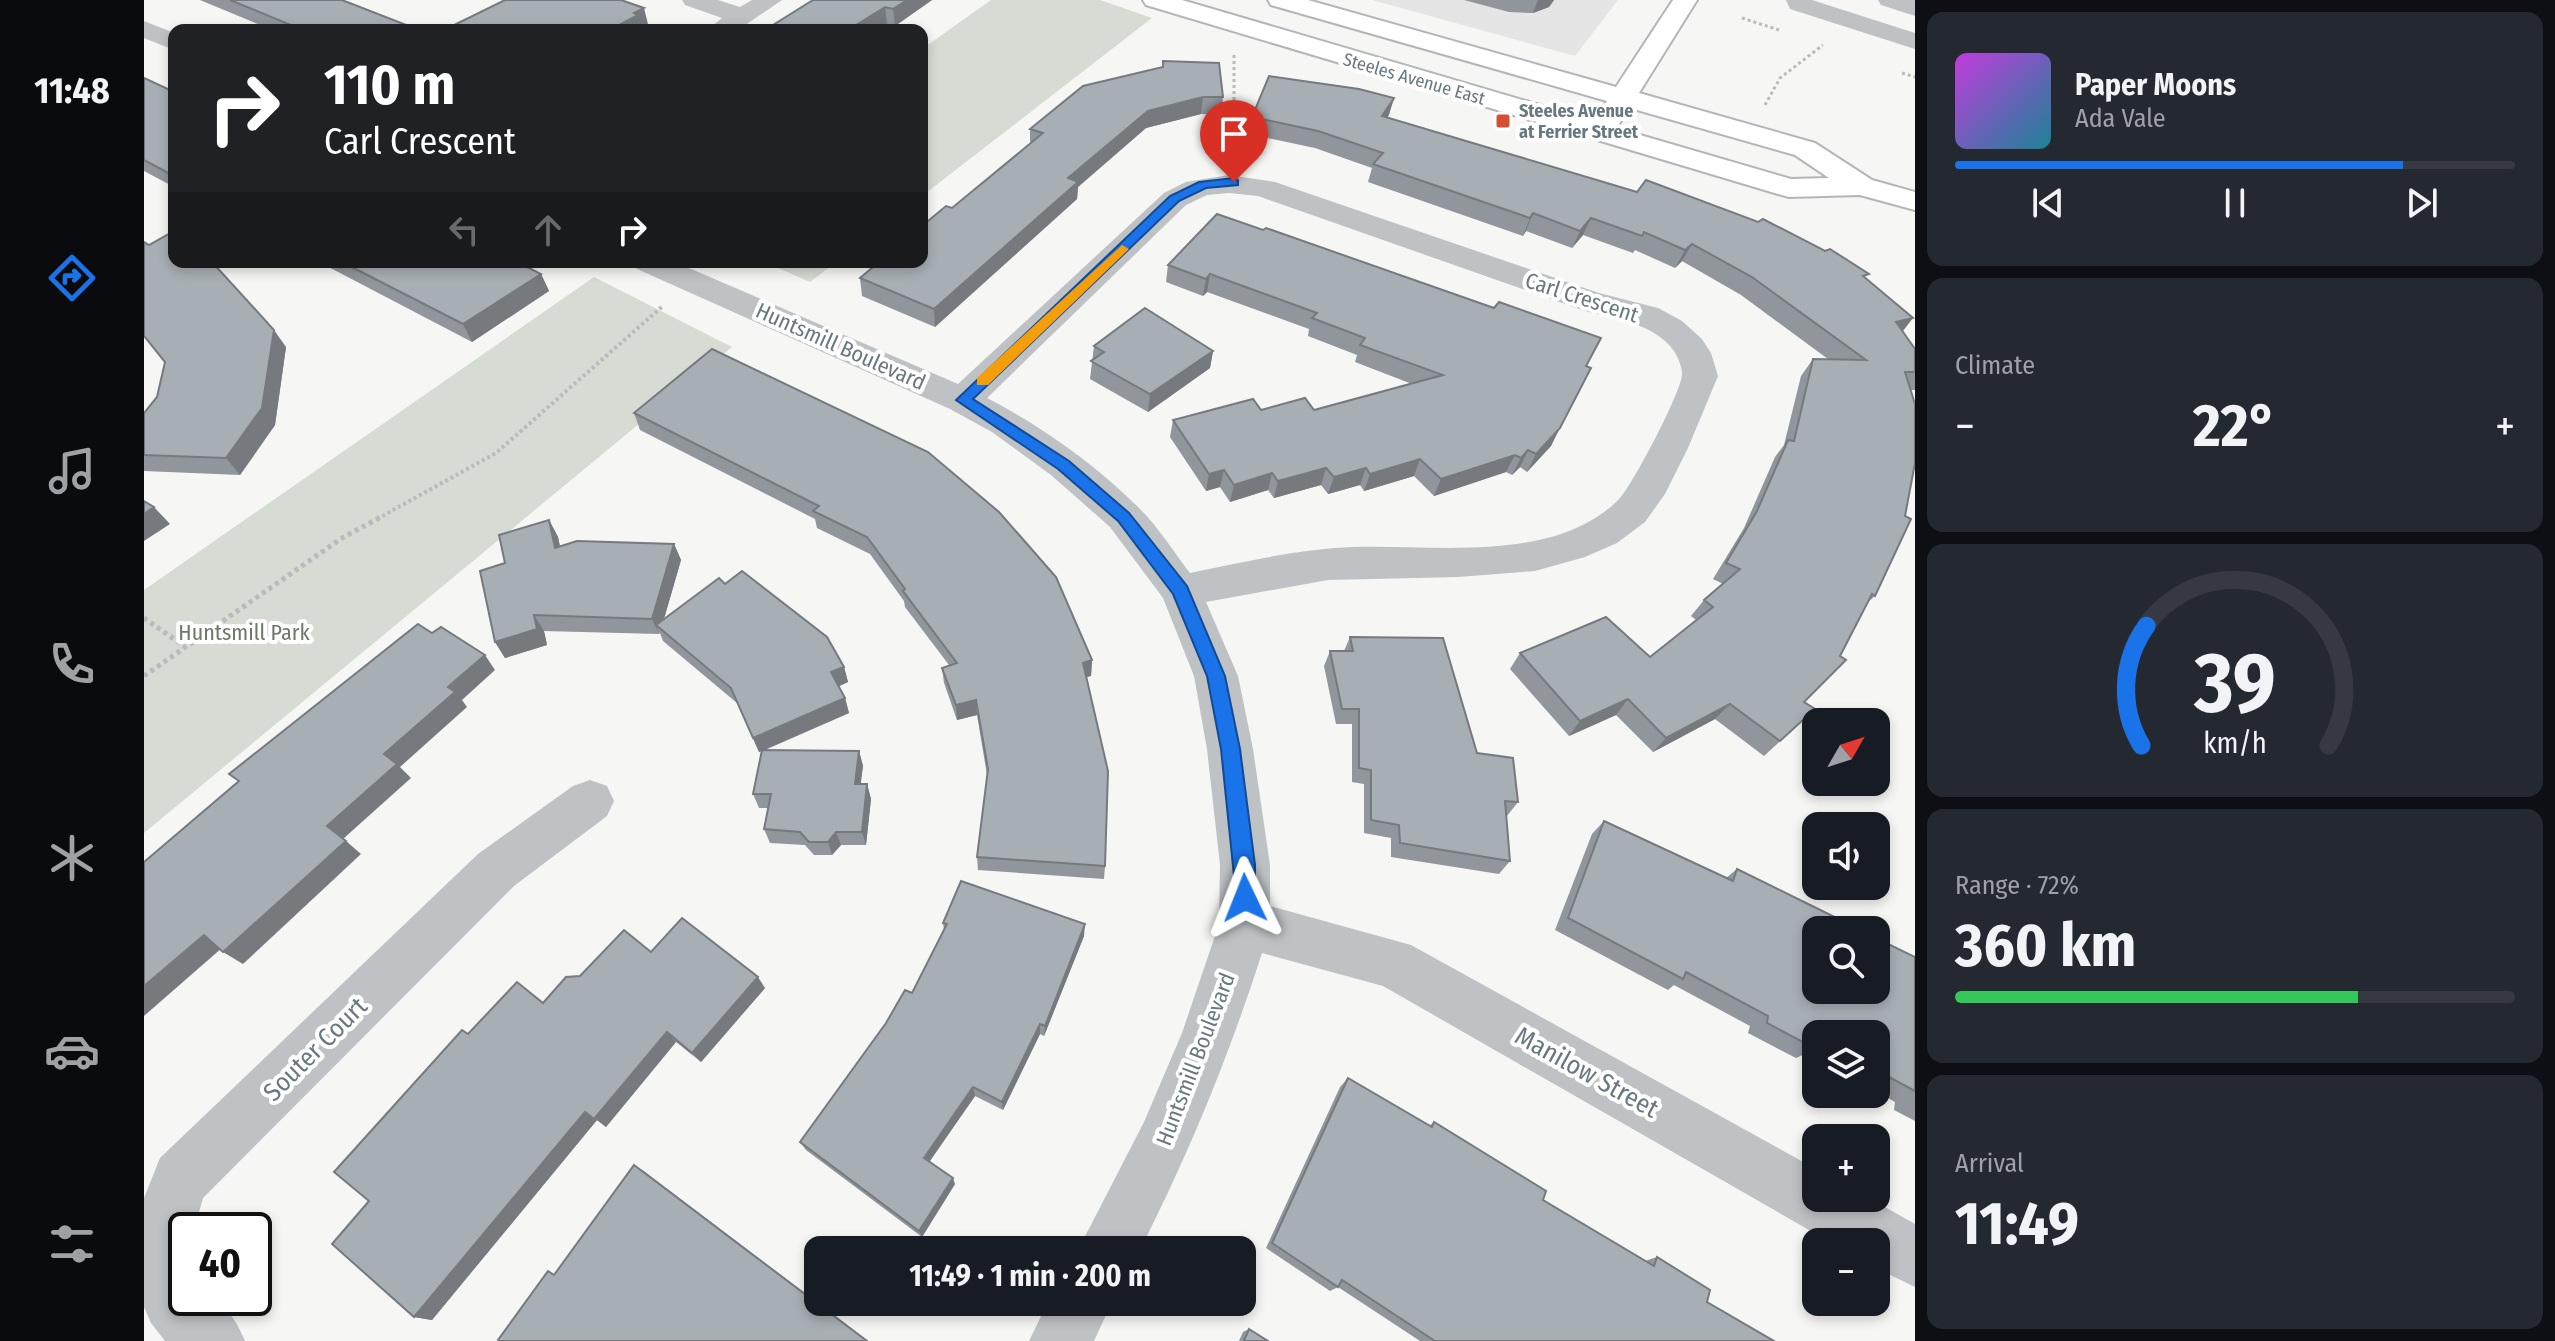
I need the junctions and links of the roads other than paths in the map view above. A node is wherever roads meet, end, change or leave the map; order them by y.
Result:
1 (694, 0) edge
2 (770, 0) edge
3 (1155, 0) edge
4 (1280, 0) edge
5 (1685, 0) edge
6 (1798, 0) edge
7 (1890, 0) edge
8 (1915, 8) edge
9 (730, 23) edge
10 (144, 29) edge
11 (168, 39) edge
12 (1915, 41) edge
13 (1624, 96) junction
14 (1600, 133) junction
15 (1861, 186) junction
16 (1915, 201) edge
17 (662, 268) edge
18 (963, 400) junction
19 (1181, 591) junction
20 (590, 801) dead end
21 (1245, 924) junction
22 (1115, 1236) edge
23 (1915, 1257) edge
24 (1074, 1316) edge
25 (213, 1341) edge
26 (1061, 1341) edge

1 - 9 street
2 - 9 street
3 - 14 main road, Steeles Avenue East
4 - 13 main road, Steeles Avenue East
5 - 13 main road
6 - 12 street
7 - 8 street
10 - 11 street
13 - 14 main road
13 - 15 main road, Steeles Avenue East
14 - 15 main road, Steeles Avenue East
15 - 16 main road, Steeles Avenue East
17 - 18 street, Huntsmill Boulevard
18 - 19 street, Huntsmill Boulevard
18 - 19 street, Carl Crescent
19 - 21 street, Huntsmill Boulevard
20 - 25 street, Souter Court
21 - 22 street, Huntsmill Boulevard
21 - 23 street, Manilow Street
24 - 26 street

